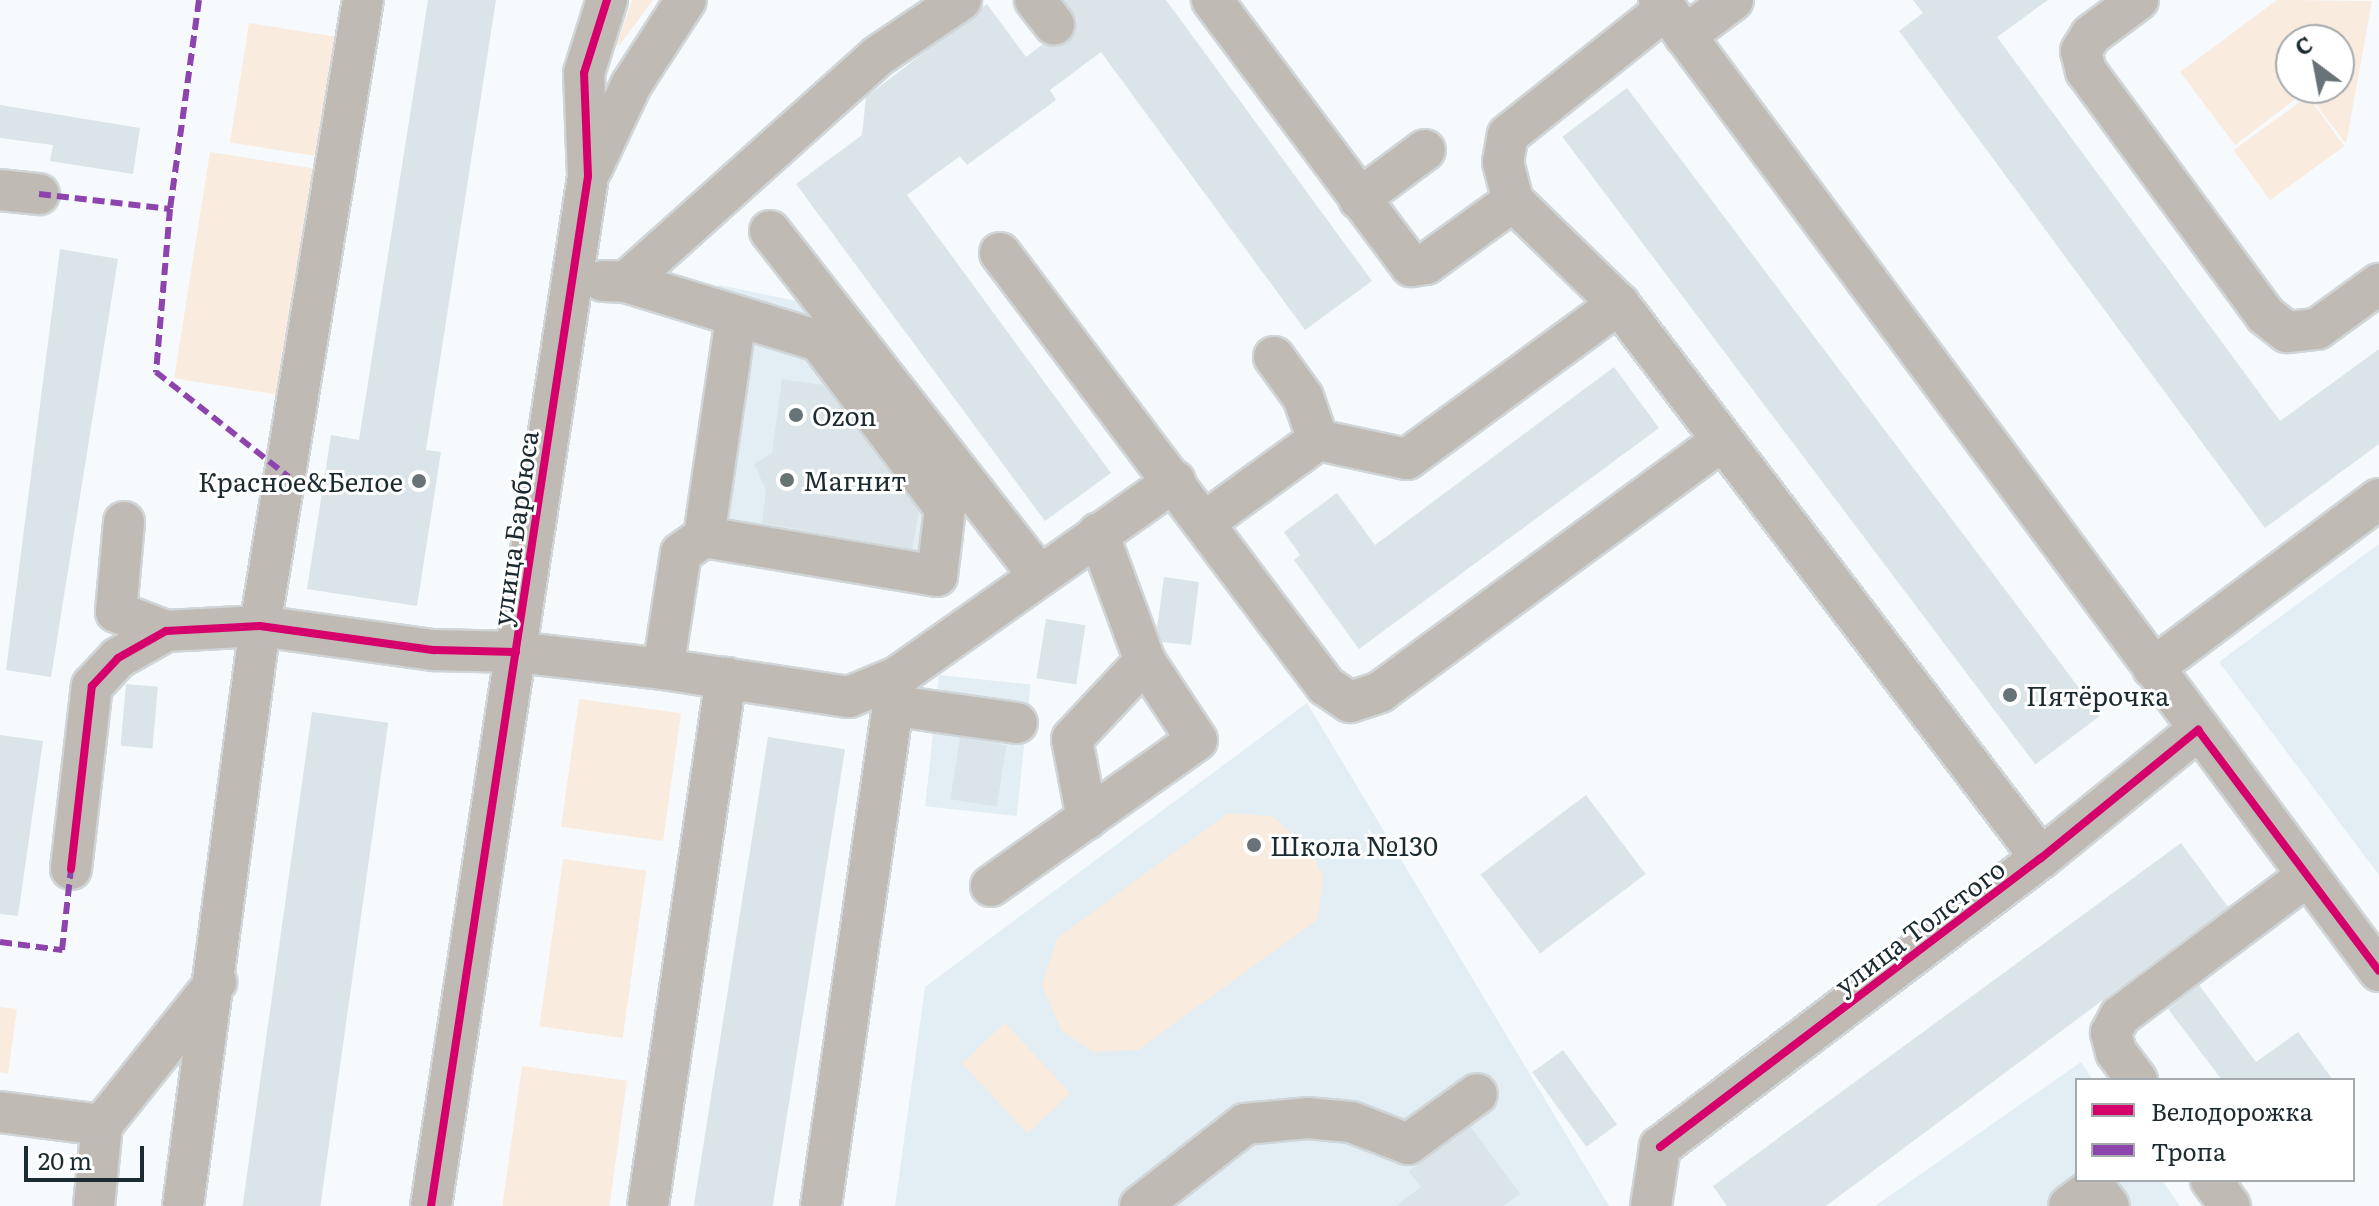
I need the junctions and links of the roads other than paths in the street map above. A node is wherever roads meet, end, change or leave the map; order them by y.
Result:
1 (363, 0) edge
2 (607, 0) edge
3 (686, 0) edge
4 (961, 0) edge
5 (1212, 0) edge
6 (1733, 0) edge
7 (2138, 0) edge
8 (1670, 15) edge
9 (1425, 150) dead end
10 (588, 176) junction
11 (0, 190) edge
12 (39, 194) dead end
13 (1359, 199) junction
14 (1513, 201) junction
15 (770, 231) dead end
16 (1000, 253) dead end
17 (571, 279) junction
18 (626, 282) junction
19 (2379, 284) edge
20 (1619, 304) junction
21 (736, 317) junction
22 (1274, 357) dead end
23 (1318, 440) junction
24 (1722, 441) junction
25 (1175, 481) junction
26 (2379, 499) edge
27 (124, 522) dead end
28 (1205, 522) junction
29 (1098, 533) junction
30 (704, 537) junction
31 (1039, 575) junction
32 (937, 576) junction
33 (966, 625) junction
34 (260, 626) junction
35 (166, 631) junction
36 (516, 652) junction
37 (1145, 661) junction
38 (2153, 668) junction
39 (663, 669) junction
40 (726, 678) junction
41 (896, 692) junction
42 (1017, 723) dead end
43 (2198, 730) junction
44 (1087, 819) junction
45 (2041, 858) junction
46 (71, 869) dead end
47 (2307, 876) junction
48 (991, 886) dead end
49 (2379, 971) edge
50 (217, 982) junction
51 (2136, 1078) edge
52 (1477, 1094) dead end
53 (0, 1112) edge
54 (102, 1125) junction
55 (2212, 1182) edge
56 (94, 1206) edge
57 (183, 1206) edge
58 (431, 1206) edge
59 (648, 1206) edge
60 (821, 1206) edge
61 (1140, 1206) edge
62 (1651, 1206) edge
63 (2069, 1206) edge
64 (2109, 1206) edge
65 (2230, 1206) edge

1 - 34 street
2 - 10 street, улица Барбюса
3 - 10 street, улица Барбюса
4 - 18 street
5 - 13 street
6 - 8 street
7 - 19 street
8 - 14 street
8 - 38 street
9 - 13 street
10 - 17 street, улица Барбюса
11 - 12 street
13 - 14 street
14 - 20 street
15 - 31 street
16 - 25 street
17 - 18 street
17 - 36 street, улица Барбюса
18 - 21 street
20 - 23 street
20 - 24 street
21 - 30 street
21 - 32 street
22 - 23 street
23 - 28 street
24 - 28 street
24 - 45 street
25 - 28 street
25 - 29 street
26 - 38 street
27 - 35 street
29 - 31 street
29 - 37 street
30 - 32 street
30 - 39 street
31 - 33 street
32 - 33 street
33 - 41 street
34 - 35 street
34 - 36 street
34 - 50 street
35 - 46 street
36 - 39 street
36 - 58 street, улица Барбюса
37 - 44 street
37 - 44 street
38 - 43 street
39 - 40 street
40 - 41 street
40 - 59 street
41 - 42 street
41 - 60 street
43 - 45 street, улица Толстого
43 - 47 street
44 - 48 street
45 - 62 street, улица Толстого
47 - 49 street
47 - 51 street
50 - 54 street
50 - 57 street
52 - 61 street
53 - 54 street
54 - 56 street
55 - 65 street
63 - 64 street

